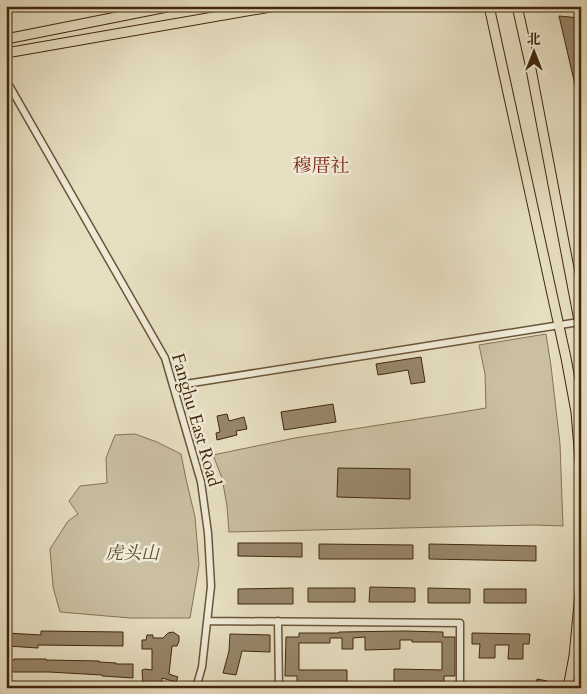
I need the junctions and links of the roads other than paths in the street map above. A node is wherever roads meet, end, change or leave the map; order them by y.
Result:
1 (172, 6) edge
2 (276, 6) edge
3 (489, 6) edge
4 (517, 6) edge
5 (6, 39) edge
6 (6, 53) edge
7 (6, 80) edge
8 (560, 325) junction
9 (580, 326) edge
10 (173, 386) junction
11 (581, 473) edge
12 (581, 582) edge
13 (208, 621) junction
14 (278, 621) junction
15 (196, 688) edge
16 (279, 688) edge
17 (460, 688) edge
18 (568, 688) edge

1 - 5 main road
2 - 6 main road
3 - 8 main road
4 - 9 main road
7 - 10 street, Fanghu East Road
8 - 9 street
8 - 10 street
8 - 11 main road
10 - 13 street, Fanghu East Road
12 - 18 main road
13 - 14 street
13 - 15 street, Fanghu East Road
14 - 16 street
14 - 17 street

